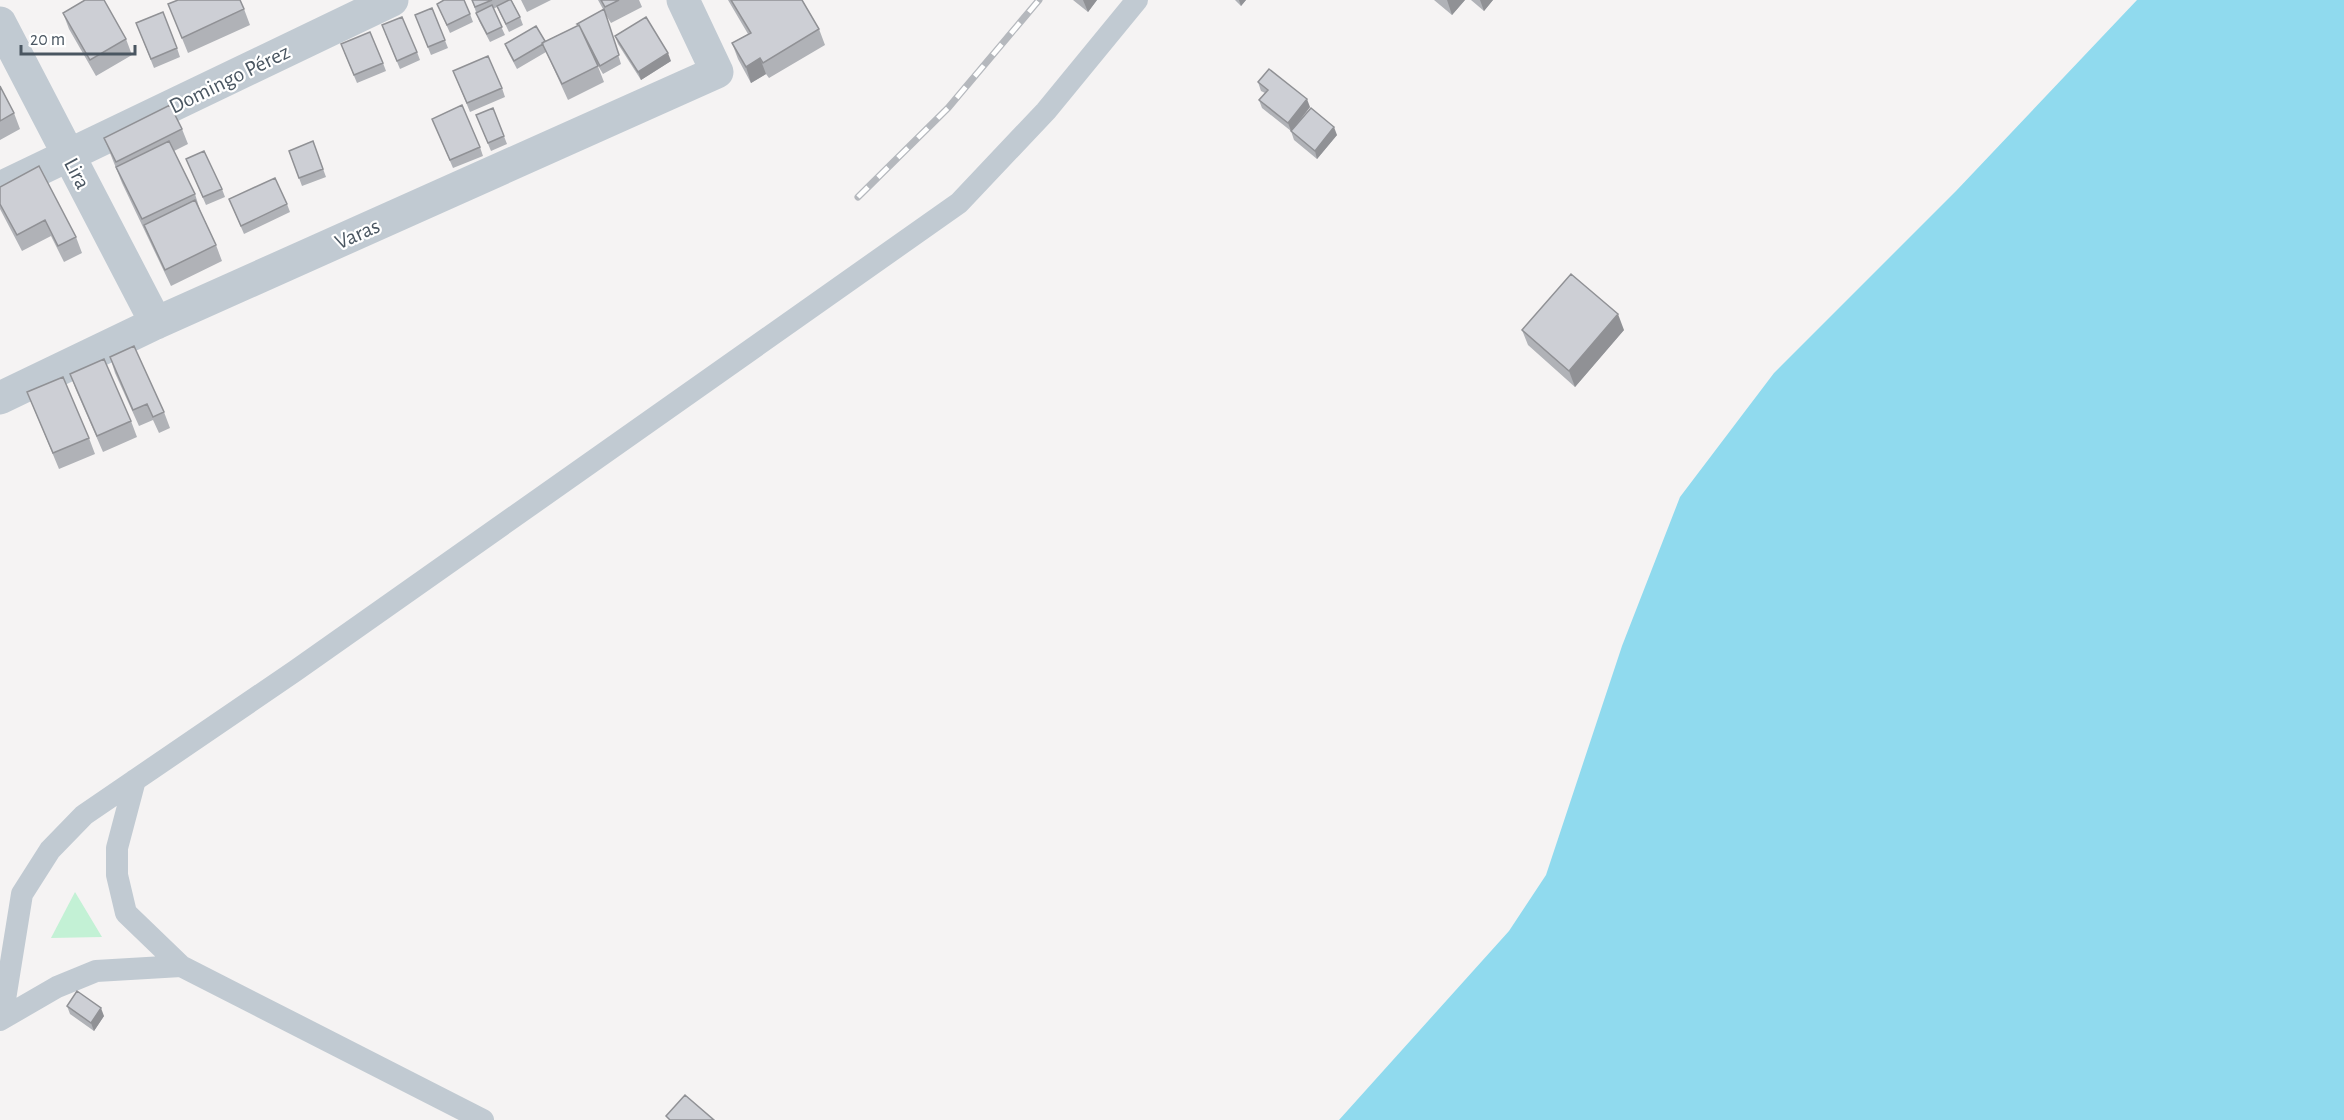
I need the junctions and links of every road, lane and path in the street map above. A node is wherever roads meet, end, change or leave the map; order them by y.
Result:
1 (392, 0) edge
2 (683, 0) edge
3 (1137, 0) edge
4 (0, 23) edge
5 (69, 154) junction
6 (0, 188) edge
7 (156, 322) junction
8 (0, 398) edge
9 (135, 780) junction
10 (181, 966) junction
11 (1, 1019) edge
12 (483, 1120) edge

1 - 5 street, Domingo Pérez
2 - 7 street, Varas
3 - 9 lane
4 - 5 street, Lira
5 - 6 street, Domingo Pérez
5 - 7 street, Lira
7 - 8 street, Varas
9 - 10 lane
9 - 11 lane
10 - 11 lane
10 - 12 lane

